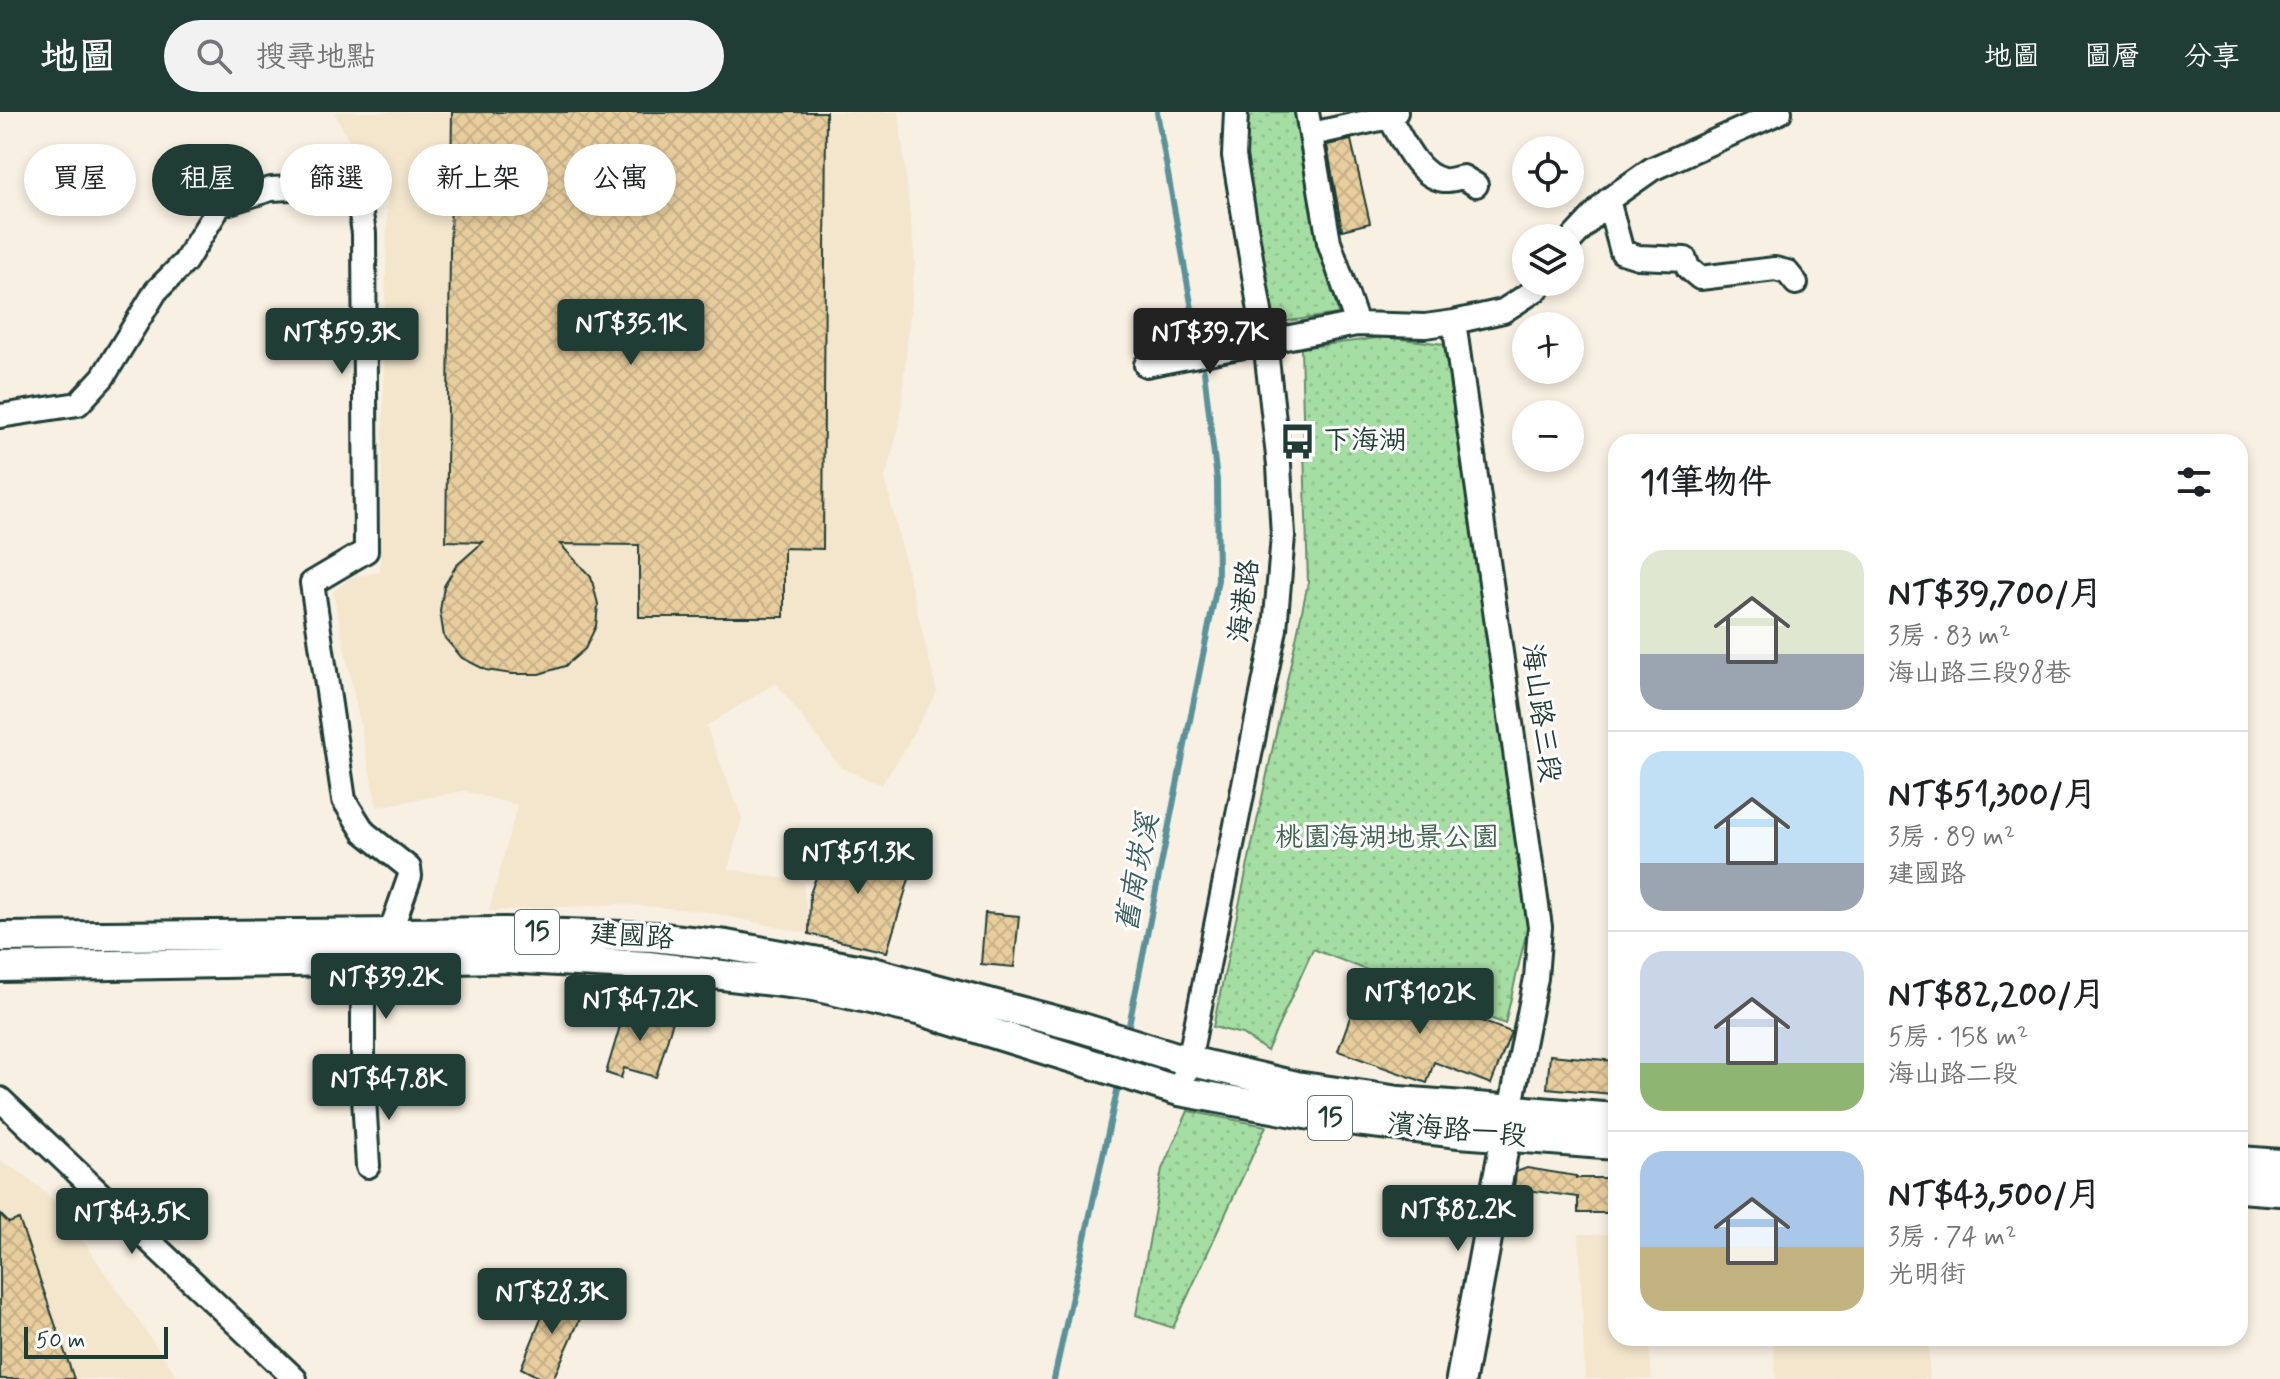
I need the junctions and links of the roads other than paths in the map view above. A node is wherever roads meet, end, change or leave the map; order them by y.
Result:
1 (1236, 112) edge
2 (1780, 112) edge
3 (1392, 114) edge
4 (1309, 123) edge
5 (1476, 185) dead end
6 (1608, 200) junction
7 (1584, 226) edge
8 (1796, 283) dead end
9 (1526, 296) edge
10 (1454, 322) junction
11 (1357, 324) junction
12 (1265, 341) junction
13 (1146, 365) dead end
14 (0, 416) edge
15 (390, 933) junction
16 (0, 937) edge
17 (363, 961) junction
18 (0, 967) edge
19 (1178, 1057) junction
20 (1168, 1087) junction
21 (0, 1099) edge
22 (1608, 1118) edge
23 (1508, 1123) junction
24 (1608, 1143) edge
25 (2248, 1162) edge
26 (2280, 1164) edge
27 (368, 1166) dead end
28 (2248, 1189) edge
29 (2280, 1191) edge
30 (295, 1379) edge
31 (1461, 1379) edge

1 - 12 street, 海港路
2 - 6 street
3 - 4 street
3 - 5 street
4 - 11 street
6 - 7 street
6 - 8 street
9 - 10 street
10 - 11 street
10 - 23 street, 海山路三段
11 - 12 street
12 - 13 street
12 - 19 street, 海港路
14 - 15 street
15 - 16 main road, 建國路 / 15
15 - 19 main road, 建國路 / 15
17 - 18 main road, 建國路 / 15
17 - 20 main road, 建國路 / 15
17 - 27 street
19 - 20 street, 海港路
19 - 23 main road, 濱海路一段 / 15
20 - 23 main road, 濱海路一段 / 15
21 - 30 street
22 - 23 main road, 濱海路一段 / 15
23 - 24 main road, 濱海路一段 / 15
23 - 31 main road
25 - 26 main road
28 - 29 main road

